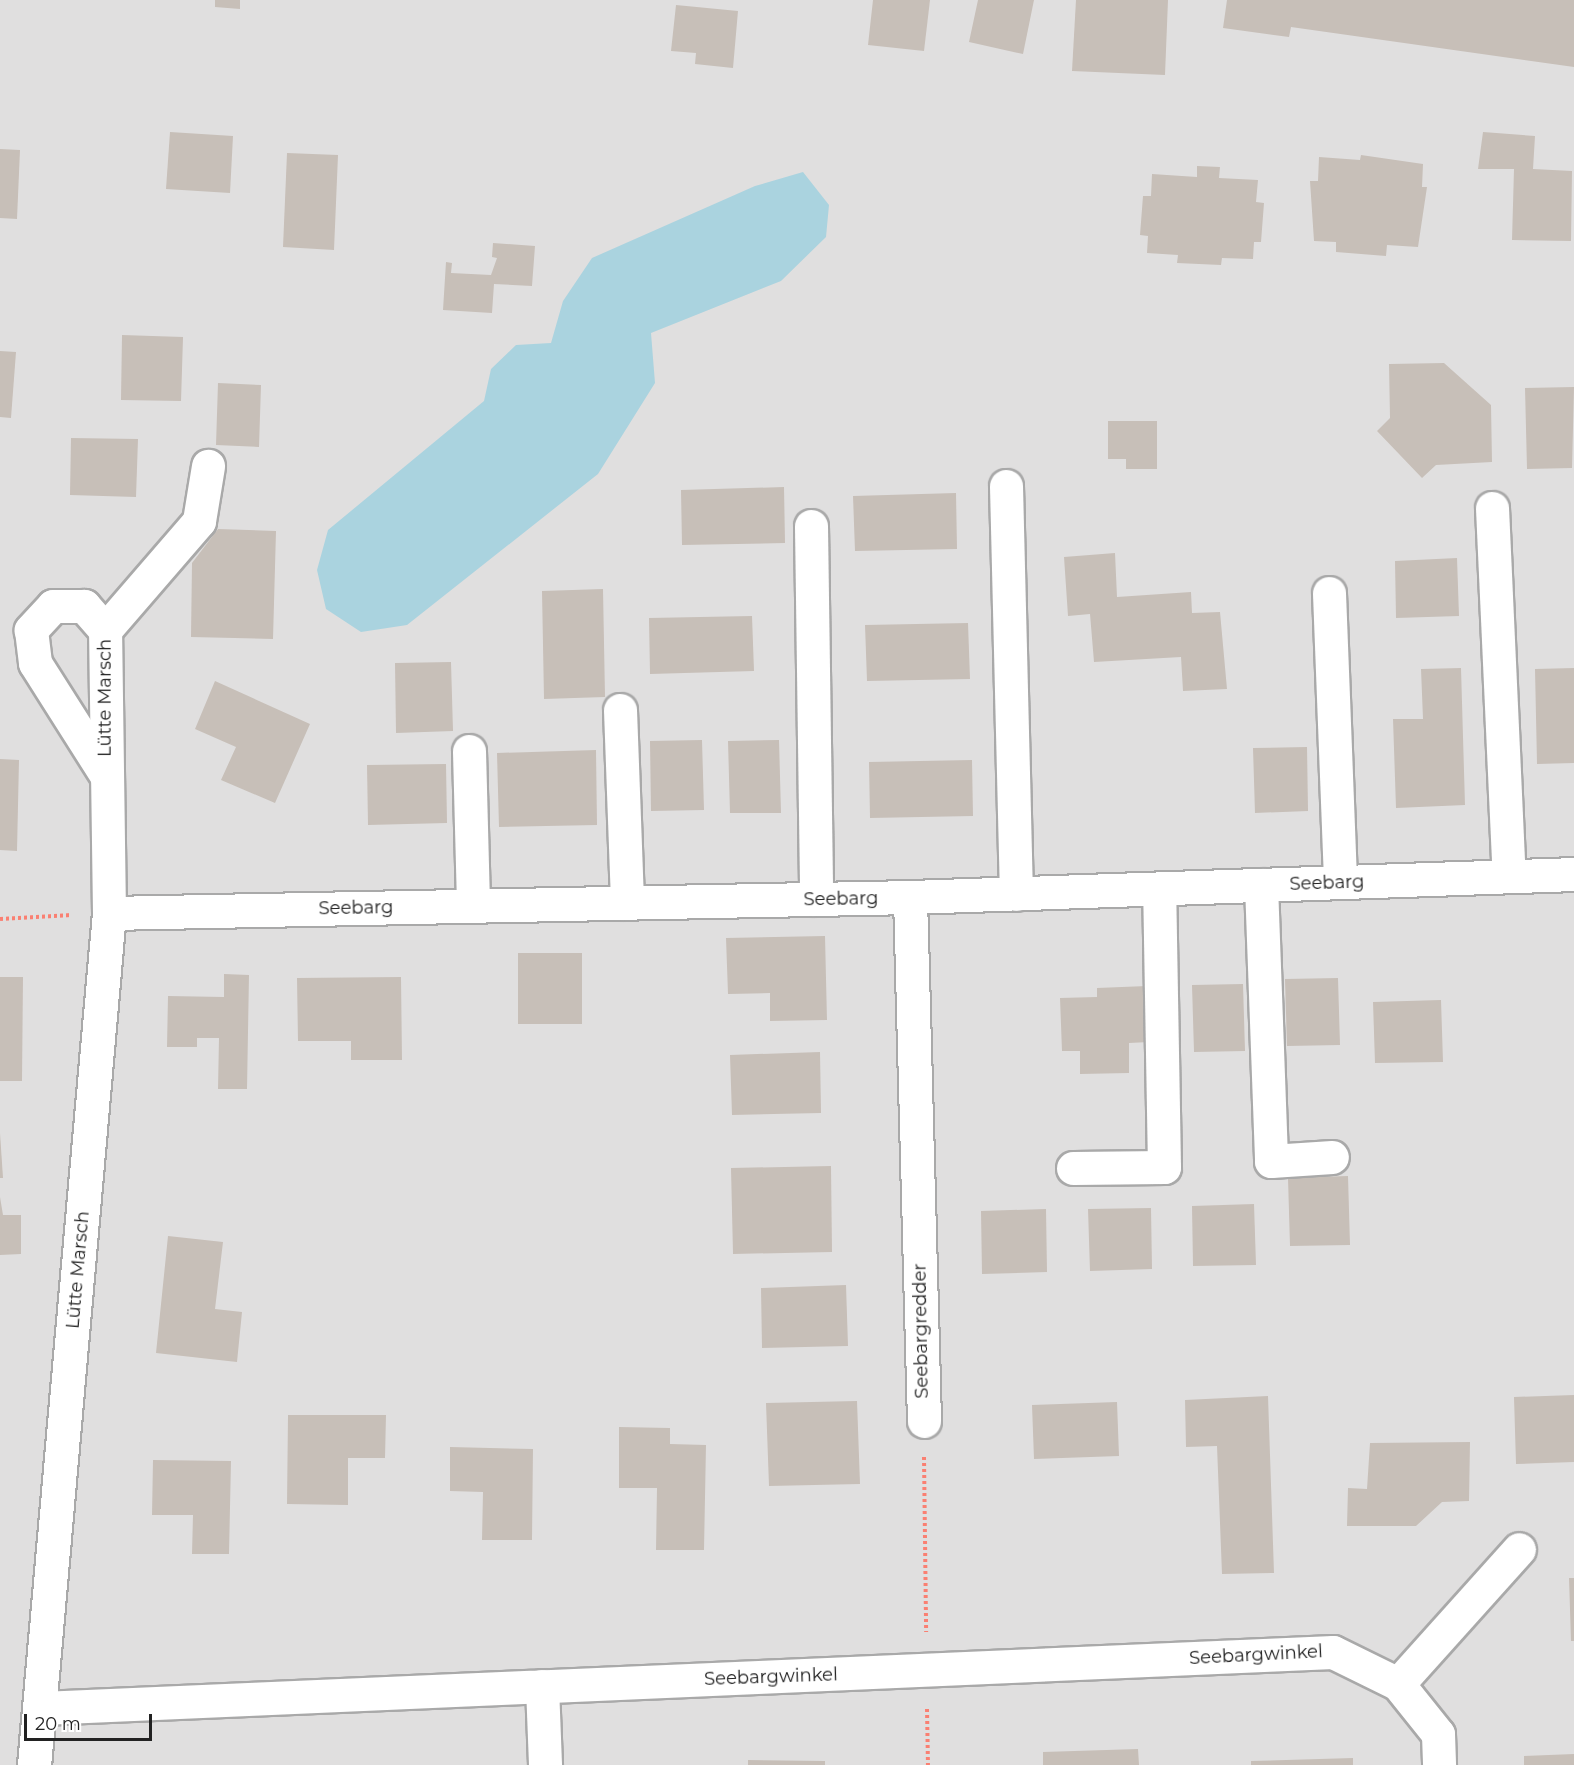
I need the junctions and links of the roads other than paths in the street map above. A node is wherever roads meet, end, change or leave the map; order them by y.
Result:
1 (208, 466) dead end
2 (1006, 486) dead end
3 (1492, 508) dead end
4 (810, 526) dead end
5 (1329, 593) dead end
6 (105, 630) junction
7 (620, 710) dead end
8 (469, 751) dead end
9 (106, 775) junction
10 (1574, 874) edge
11 (1509, 876) junction
12 (1340, 882) junction
13 (1261, 885) junction
14 (1159, 889) junction
15 (1016, 894) junction
16 (910, 897) junction
17 (816, 899) junction
18 (627, 903) junction
19 (473, 906) junction
20 (109, 913) junction
21 (1332, 1157) dead end
22 (1073, 1168) dead end
23 (924, 1421) road end
24 (1519, 1549) dead end
25 (1398, 1684) junction
26 (542, 1686) junction
27 (41, 1708) junction
28 (34, 1765) edge
29 (545, 1765) edge
30 (1439, 1765) edge

1 - 6 street
2 - 15 street
3 - 11 street
4 - 17 street
5 - 12 street
6 - 9 street, Lütte Marsch
6 - 9 street, Lütte Marsch
7 - 18 street
8 - 19 street
9 - 20 street, Lütte Marsch
10 - 11 street, Seebarg
11 - 12 street, Seebarg
12 - 13 street, Seebarg
13 - 14 street, Seebarg
13 - 21 street
14 - 15 street, Seebarg
14 - 22 street
15 - 16 street, Seebarg
16 - 17 street, Seebarg
16 - 23 street, Seebargredder
17 - 18 street, Seebarg
18 - 19 street, Seebarg
19 - 20 street, Seebarg
20 - 27 street, Lütte Marsch
24 - 25 street
25 - 26 street, Seebargwinkel
25 - 30 street, Seebargwinkel
26 - 27 street, Seebargwinkel
26 - 29 street
27 - 28 street, Lütte Marsch

